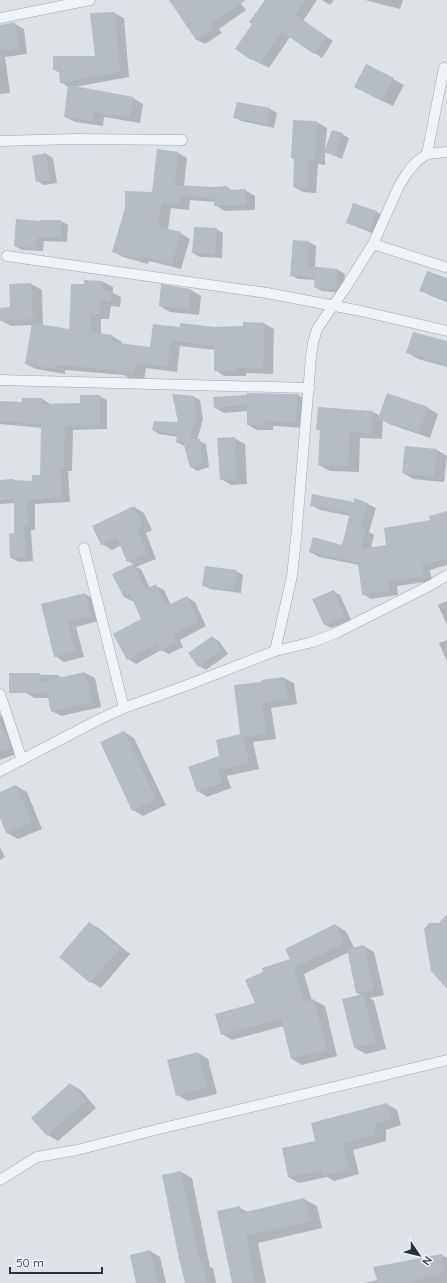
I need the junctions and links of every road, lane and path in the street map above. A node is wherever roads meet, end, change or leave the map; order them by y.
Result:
1 (90, 0) edge
2 (0, 18) edge
3 (444, 68) dead end
4 (182, 140) dead end
5 (0, 141) edge
6 (447, 152) edge
7 (427, 154) junction
8 (373, 244) junction
9 (7, 256) dead end
10 (445, 267) dead end
11 (332, 305) junction
12 (447, 331) edge
13 (0, 380) edge
14 (309, 388) junction
15 (84, 548) dead end
16 (447, 575) edge
17 (275, 651) junction
18 (0, 694) edge
19 (124, 708) junction
20 (22, 760) junction
21 (0, 771) edge
22 (447, 1060) edge
23 (0, 1180) edge

1 - 2 street
3 - 7 street
4 - 5 street
6 - 7 street
7 - 8 street
8 - 10 street
8 - 11 street
9 - 11 street
11 - 12 street
11 - 14 street
13 - 14 street
14 - 17 street
15 - 19 street
16 - 17 street
17 - 19 street
18 - 20 street
19 - 20 street
20 - 21 street
22 - 23 street

